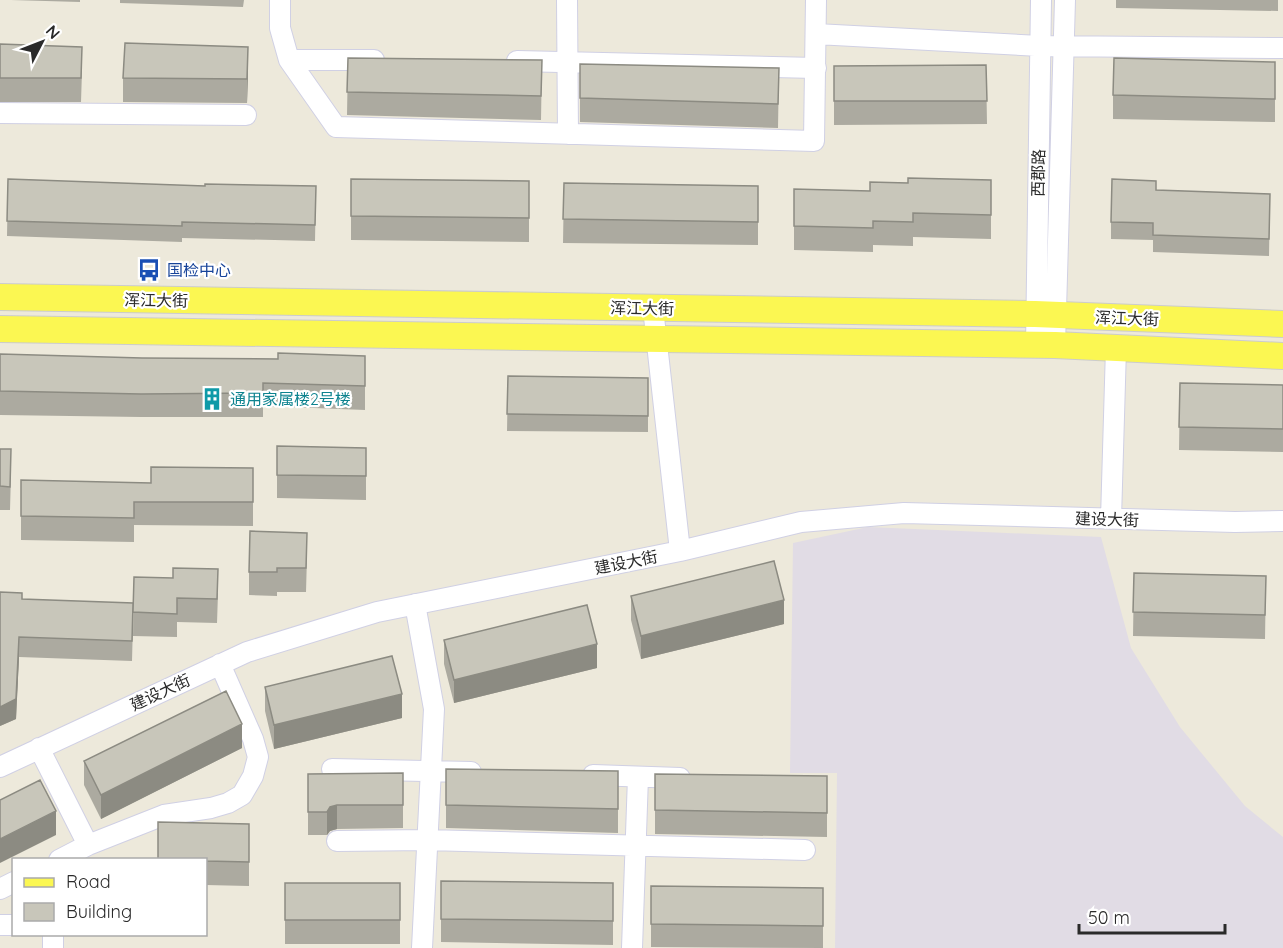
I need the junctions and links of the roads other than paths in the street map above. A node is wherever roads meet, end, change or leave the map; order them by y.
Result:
1 (280, 0) edge
2 (567, 0) edge
3 (816, 0) edge
4 (1041, 0) edge
5 (1065, 0) edge
6 (816, 34) junction
7 (1040, 46) junction
8 (1064, 46) junction
9 (1283, 48) edge
10 (289, 60) junction
11 (396, 61) edge
12 (503, 61) edge
13 (568, 62) junction
14 (816, 68) junction
15 (0, 112) edge
16 (246, 115) dead end
17 (568, 134) junction
18 (0, 297) edge
19 (653, 308) junction
20 (1045, 315) junction
21 (1283, 324) edge
22 (0, 329) edge
23 (655, 340) junction
24 (1045, 346) junction
25 (1116, 348) junction
26 (1283, 356) edge
27 (1112, 519) junction
28 (1283, 521) edge
29 (680, 551) junction
30 (415, 604) junction
31 (220, 664) junction
32 (39, 748) junction
33 (0, 767) edge
34 (332, 769) dead end
35 (431, 771) junction
36 (488, 772) edge
37 (569, 775) edge
38 (638, 777) junction
39 (697, 778) edge
40 (427, 840) junction
41 (337, 841) dead end
42 (88, 845) junction
43 (636, 845) junction
44 (805, 850) dead end
45 (63, 858) edge
46 (422, 948) edge
47 (633, 948) edge

1 - 10 street
2 - 13 street
3 - 6 street
4 - 7 street, 西郡路
5 - 8 street, 西郡路
6 - 7 street
6 - 14 street
7 - 8 street
7 - 20 street, 西郡路
8 - 9 street
8 - 20 street, 西郡路
10 - 11 street
10 - 17 street
12 - 13 street
13 - 14 street
13 - 17 street
14 - 17 street
15 - 16 street
18 - 19 main road, 浑江大街
19 - 20 main road, 浑江大街
19 - 23 street
20 - 21 main road, 浑江大街
20 - 24 street, 西郡路
22 - 23 main road
23 - 24 main road
23 - 29 street
24 - 25 main road
25 - 26 main road
25 - 27 street
27 - 28 street, 建设大街
27 - 29 street, 建设大街
29 - 30 street, 建设大街
30 - 31 street, 建设大街
30 - 35 street
31 - 32 street, 建设大街
31 - 42 street
32 - 33 street, 建设大街
32 - 42 street
34 - 35 street
35 - 36 street
35 - 40 street
37 - 38 street
38 - 39 street
38 - 43 street
40 - 41 street
40 - 43 street
40 - 46 street
42 - 45 street
43 - 44 street
43 - 47 street

